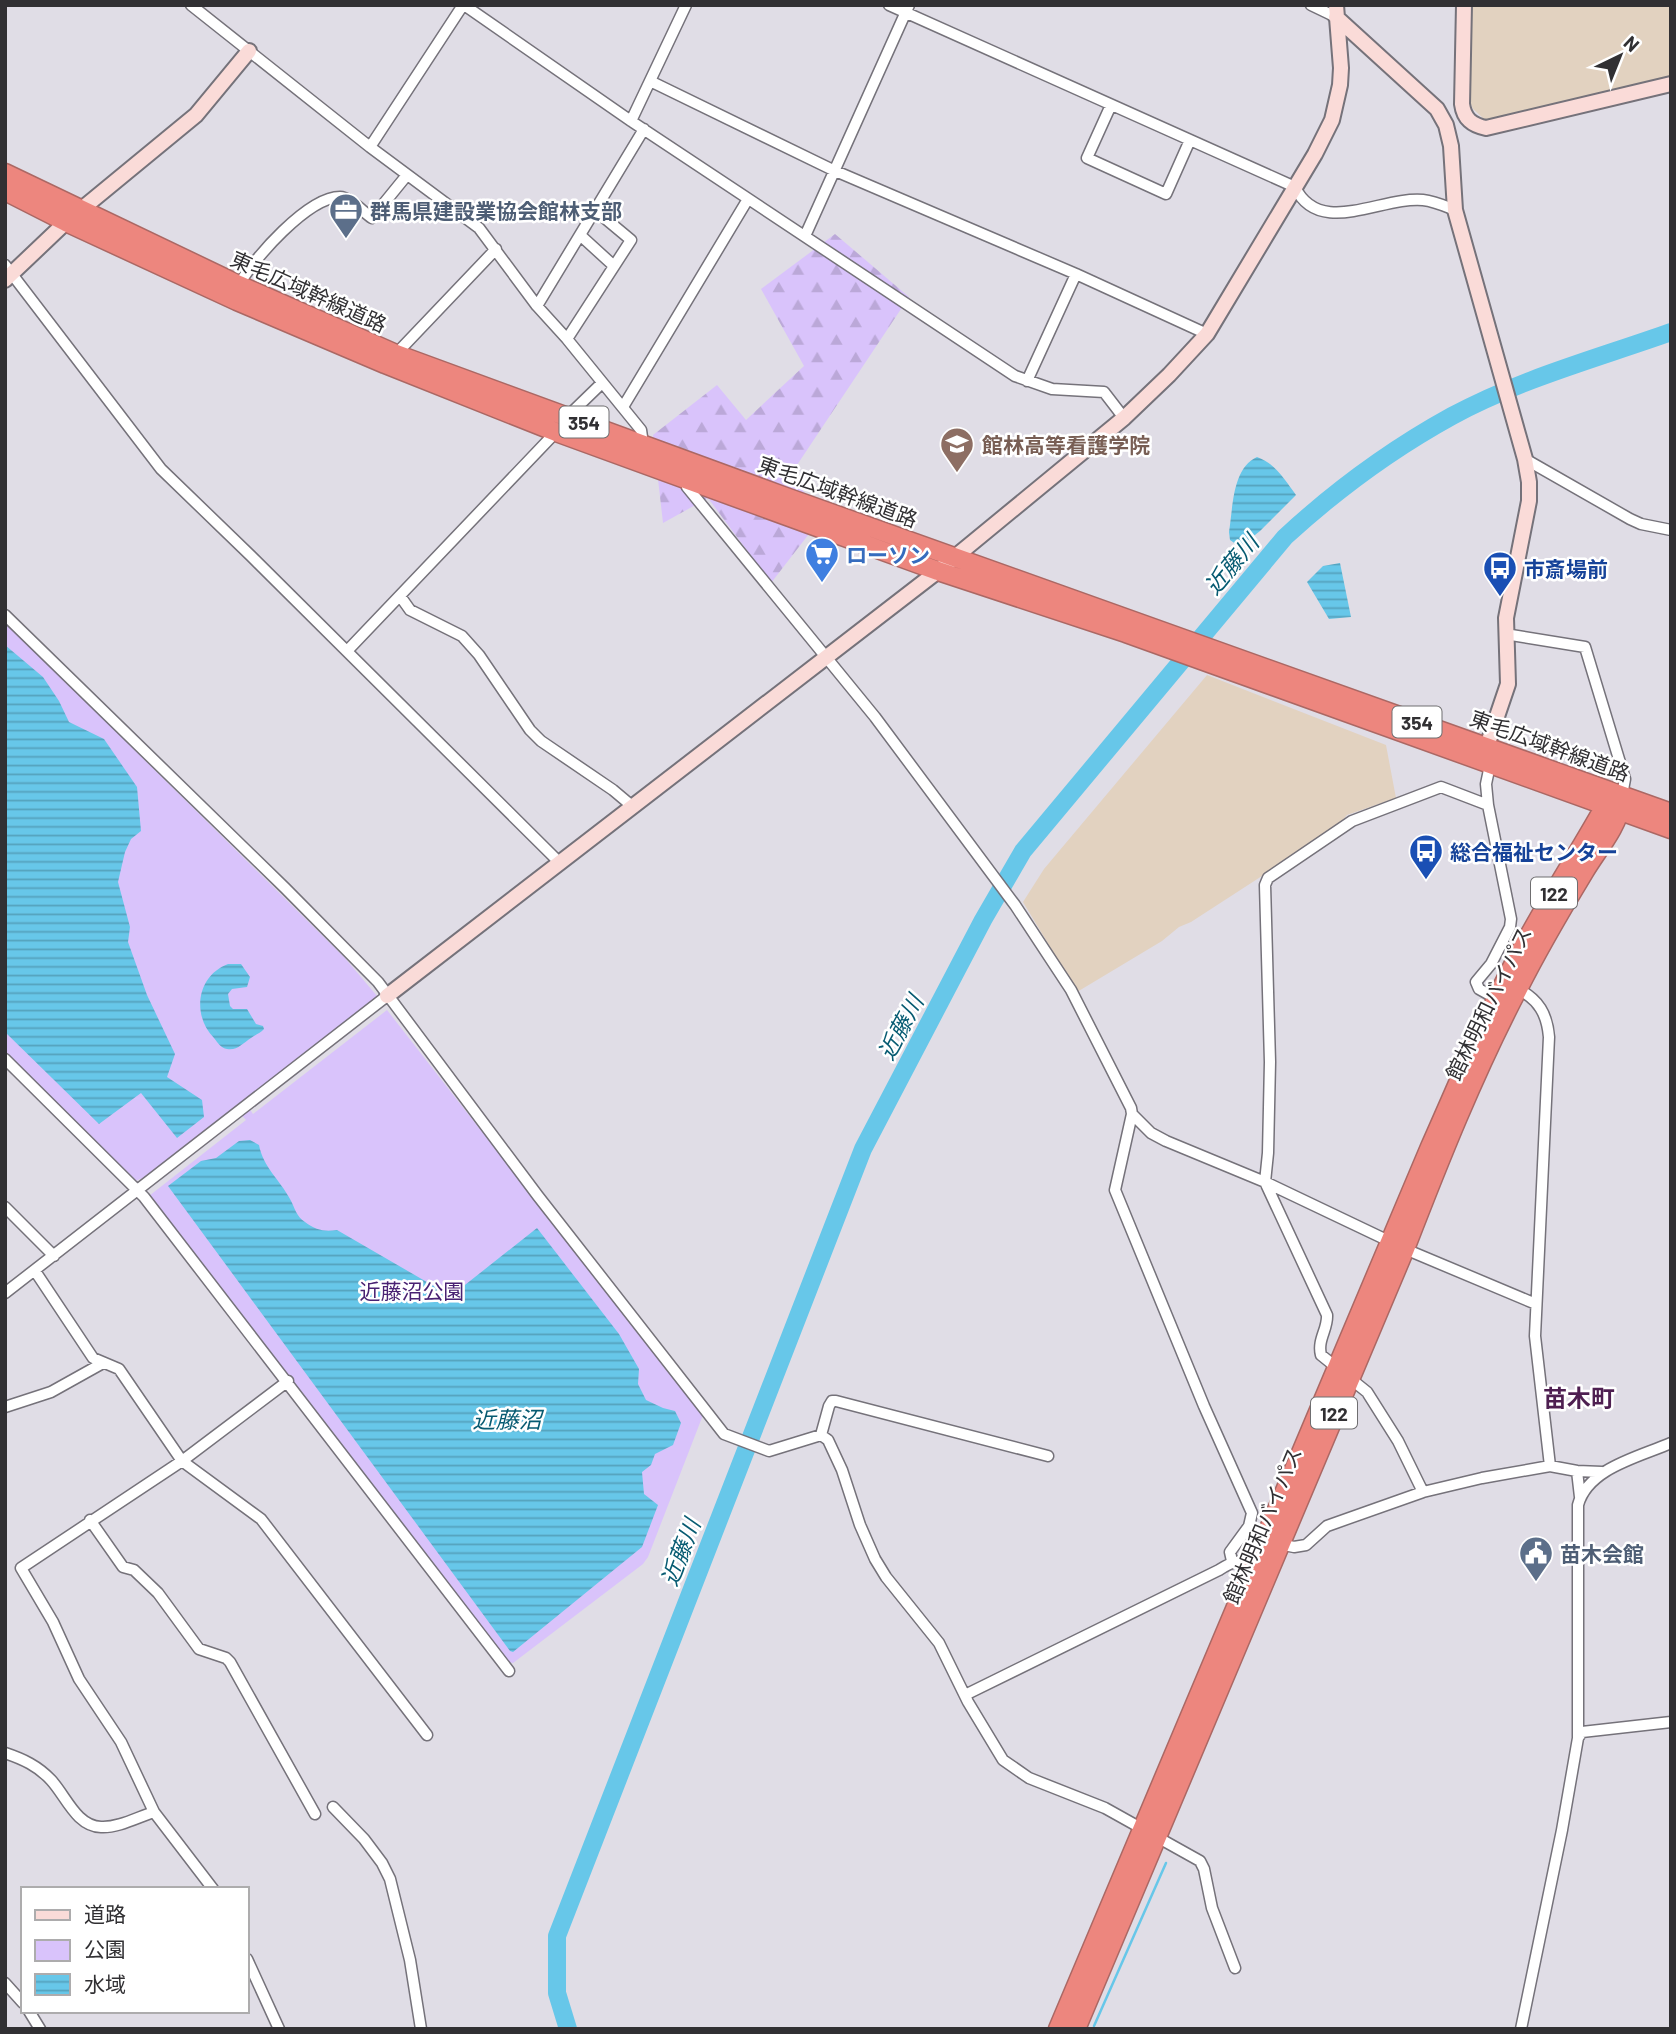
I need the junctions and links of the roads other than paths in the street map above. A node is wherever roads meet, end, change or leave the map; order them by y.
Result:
1 (191, 5) edge
2 (464, 5) edge
3 (686, 5) edge
4 (889, 5) edge
5 (1311, 5) edge
6 (1464, 5) edge
7 (907, 9) edge
8 (1336, 11) edge
9 (249, 51) junction
10 (650, 81) junction
11 (1671, 84) edge
12 (1111, 105) junction
13 (631, 121) junction
14 (643, 129) junction
15 (1190, 140) junction
16 (370, 146) junction
17 (833, 170) junction
18 (5, 173) edge
19 (407, 175) junction
20 (1295, 187) junction
21 (5, 191) edge
22 (748, 199) junction
23 (595, 210) junction
24 (1455, 210) junction
25 (74, 216) junction
26 (580, 235) junction
27 (805, 236) junction
28 (496, 249) junction
29 (614, 266) junction
30 (7, 273) edge
31 (1076, 274) junction
32 (239, 285) junction
33 (537, 306) junction
34 (1207, 334) junction
35 (567, 339) junction
36 (396, 354) junction
37 (1027, 381) junction
38 (602, 383) junction
39 (623, 407) junction
40 (568, 416) junction
41 (1124, 418) junction
42 (556, 432) junction
43 (643, 444) junction
44 (1524, 459) junction
45 (686, 478) junction
46 (1671, 530) edge
47 (954, 556) junction
48 (937, 571) junction
49 (400, 596) junction
50 (5, 615) edge
51 (1505, 634) junction
52 (1172, 642) junction
53 (347, 651) junction
54 (1207, 654) junction
55 (826, 658) junction
56 (1487, 746) junction
57 (1490, 765) junction
58 (1488, 805) junction
59 (1616, 805) junction
60 (632, 806) junction
61 (1671, 813) edge
62 (1671, 829) edge
63 (559, 862) junction
64 (1518, 989) junction
65 (387, 996) junction
66 (1497, 999) junction
67 (5, 1059) edge
68 (1132, 1114) junction
69 (1265, 1182) junction
70 (138, 1190) junction
71 (5, 1207) edge
72 (1398, 1246) junction
73 (54, 1256) junction
74 (35, 1271) junction
75 (5, 1293) edge
76 (1535, 1304) junction
77 (103, 1363) junction
78 (1343, 1372) junction
79 (288, 1381) junction
80 (5, 1407) edge
81 (821, 1435) junction
82 (1671, 1443) edge
83 (1048, 1455) dead end
84 (182, 1461) junction
85 (1550, 1466) junction
86 (1577, 1471) junction
87 (1602, 1472) junction
88 (1423, 1492) junction
89 (1580, 1497) junction
90 (90, 1520) junction
91 (1279, 1544) junction
92 (1232, 1561) junction
93 (1254, 1565) junction
94 (509, 1671) dead end
95 (965, 1695) junction
96 (1671, 1722) edge
97 (427, 1735) dead end
98 (1578, 1738) junction
99 (5, 1753) edge
100 (333, 1807) dead end
101 (154, 1812) junction
102 (315, 1814) dead end
103 (1149, 1832) junction
104 (211, 1887) edge
105 (248, 1961) edge
106 (1235, 1968) dead end
107 (5, 1983) edge
108 (21, 2001) edge
109 (30, 2013) edge
110 (40, 2029) edge
111 (279, 2029) edge
112 (421, 2029) edge
113 (1058, 2029) edge
114 (1076, 2029) edge
115 (1521, 2029) edge

1 - 9 street
2 - 13 street
2 - 16 street
3 - 10 street
4 - 7 street
5 - 8 street
6 - 11 street
7 - 12 street
7 - 17 street
8 - 20 street
8 - 24 street
9 - 16 street
9 - 25 street
10 - 13 street
10 - 17 street
12 - 15 street
12 - 15 street
13 - 14 street
14 - 22 street
14 - 23 street
15 - 20 street
16 - 19 street
17 - 27 street
17 - 31 street
18 - 25 highway, 東毛広域幹線道路 / 354
19 - 28 street
19 - 32 street
20 - 24 street
20 - 34 street
21 - 25 highway, 東毛広域幹線道路 / 354
22 - 27 street
22 - 39 street
23 - 26 street
23 - 29 street
24 - 44 street
25 - 30 street
25 - 32 highway, 東毛広域幹線道路 / 354
25 - 42 highway, 東毛広域幹線道路 / 354
26 - 29 street
26 - 33 street
27 - 37 street
28 - 33 street
28 - 36 street
29 - 35 street
30 - 53 street
31 - 34 street
31 - 37 street
32 - 36 highway, 東毛広域幹線道路 / 354
33 - 35 street
34 - 41 street
35 - 38 street
36 - 40 highway, 東毛広域幹線道路 / 354
37 - 41 street
38 - 39 street
38 - 40 street
39 - 43 street
40 - 43 highway, 東毛広域幹線道路 / 354
41 - 47 street
42 - 45 highway, 東毛広域幹線道路 / 354
42 - 49 street
43 - 47 highway, 東毛広域幹線道路 / 354
44 - 46 street
44 - 51 street
45 - 48 highway, 東毛広域幹線道路 / 354
45 - 55 street
47 - 48 street
47 - 52 highway, 東毛広域幹線道路 / 354
48 - 52 highway, 東毛広域幹線道路 / 354
48 - 55 street
49 - 53 street
49 - 60 street
50 - 65 street
51 - 56 street
51 - 59 street
52 - 54 highway, 東毛広域幹線道路 / 354
53 - 63 street
54 - 56 highway, 東毛広域幹線道路 / 354
54 - 57 highway, 東毛広域幹線道路 / 354
55 - 60 street
55 - 68 street
56 - 59 highway, 東毛広域幹線道路 / 354
57 - 58 street
57 - 59 highway, 東毛広域幹線道路 / 354
58 - 66 street
58 - 69 street
59 - 61 highway, 東毛広域幹線道路 / 354
59 - 62 highway, 東毛広域幹線道路 / 354
59 - 64 highway, 館林明和バイパス / 122
59 - 66 highway, 館林明和バイパス / 122
60 - 63 street
63 - 65 street
64 - 72 highway, 館林明和バイパス / 122
64 - 76 street
65 - 70 street
65 - 81 street
66 - 72 highway, 館林明和バイパス / 122
67 - 70 street
68 - 69 street
68 - 92 street
69 - 72 street
69 - 78 street
70 - 73 street
70 - 79 street
71 - 73 street
72 - 76 street
72 - 78 highway, 館林明和バイパス / 122
73 - 74 street
74 - 75 street
74 - 77 street
76 - 85 street
77 - 80 street
77 - 84 street
78 - 88 street
78 - 91 highway, 館林明和バイパス / 122
78 - 93 highway, 館林明和バイパス / 122
79 - 84 street
79 - 94 street
81 - 83 street
81 - 95 street
82 - 87 street
84 - 90 street
84 - 97 street
85 - 86 street
85 - 88 street
86 - 87 street
86 - 89 street
87 - 89 street
88 - 91 street
89 - 98 street
90 - 101 street
90 - 102 street
91 - 103 highway, 館林明和バイパス / 122
92 - 93 street
92 - 95 street
93 - 103 highway, 館林明和バイパス / 122
95 - 103 street
96 - 98 street
98 - 115 street
99 - 101 street
100 - 112 street
101 - 104 street
103 - 106 street
103 - 113 highway, 館林明和バイパス / 122
103 - 114 highway, 館林明和バイパス / 122
105 - 111 street
107 - 108 street
109 - 110 street

